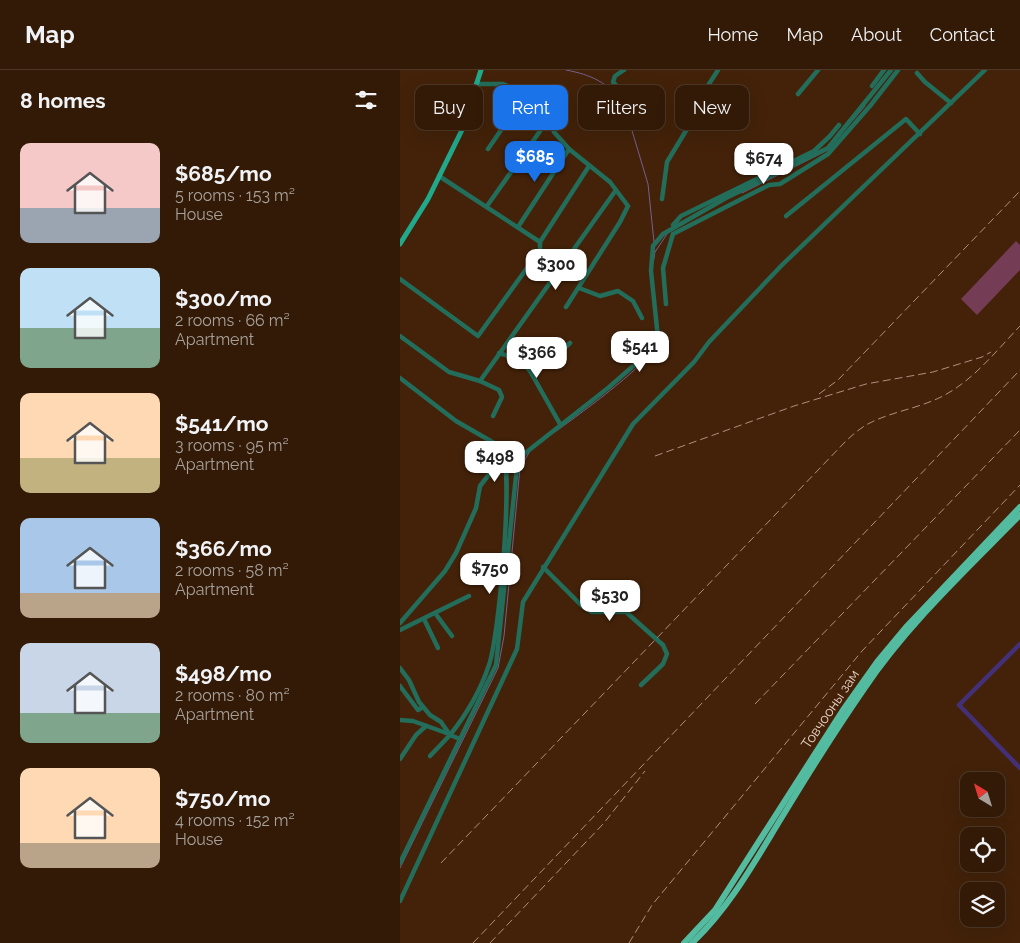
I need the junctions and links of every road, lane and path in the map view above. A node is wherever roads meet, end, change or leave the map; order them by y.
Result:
1 (481, 70) edge
2 (624, 70) edge
3 (718, 70) edge
4 (818, 70) edge
5 (884, 70) edge
6 (891, 70) edge
7 (898, 70) edge
8 (985, 70) edge
9 (917, 73) dead end
10 (476, 84) junction
11 (505, 85) edge
12 (616, 85) edge
13 (872, 86) dead end
14 (798, 94) dead end
15 (951, 103) junction
16 (839, 125) dead end
17 (501, 130) edge
18 (541, 130) edge
19 (553, 130) edge
20 (920, 134) junction
21 (569, 149) junction
22 (488, 150) dead end
23 (588, 166) junction
24 (439, 176) junction
25 (616, 190) junction
26 (662, 199) dead end
27 (487, 206) junction
28 (786, 216) dead end
29 (518, 227) junction
30 (671, 228) junction
31 (540, 242) junction
32 (400, 244) edge
33 (400, 279) edge
34 (579, 288) junction
35 (666, 304) dead end
36 (566, 307) dead end
37 (642, 318) dead end
38 (400, 336) edge
39 (570, 343) dead end
40 (499, 353) junction
41 (530, 371) junction
42 (400, 378) edge
43 (480, 381) junction
44 (493, 416) dead end
45 (560, 424) junction
46 (501, 447) junction
47 (1020, 506) edge
48 (1020, 515) edge
49 (543, 567) junction
50 (469, 596) dead end
51 (436, 613) junction
52 (424, 619) junction
53 (400, 623) edge
54 (400, 630) edge
55 (452, 636) dead end
56 (438, 648) dead end
57 (400, 668) edge
58 (641, 685) dead end
59 (400, 686) edge
60 (423, 707) junction
61 (400, 720) edge
62 (426, 726) junction
63 (450, 735) junction
64 (460, 739) junction
65 (430, 756) dead end
66 (400, 759) edge
67 (400, 863) edge
68 (400, 902) edge
69 (684, 943) edge
70 (692, 943) edge

1 - 10 main road
2 - 12 street
3 - 26 street
4 - 14 street
5 - 13 street
6 - 30 street
7 - 35 street
8 - 15 street
9 - 15 street
10 - 11 street
10 - 24 main road
15 - 20 street
16 - 30 street
17 - 22 street
18 - 27 street
19 - 21 street
20 - 28 street
20 - 49 street
21 - 23 street
21 - 29 street
23 - 25 street
23 - 31 street
24 - 27 street
24 - 32 main road
25 - 34 street
25 - 40 street
27 - 29 street
29 - 31 street
30 - 45 street
31 - 33 street
34 - 36 street
34 - 37 street
38 - 43 street
39 - 41 street
40 - 41 street
40 - 43 street
41 - 45 street
42 - 46 street
43 - 44 street
45 - 64 street
46 - 53 street
46 - 63 street
47 - 69 highway, Товчооны зам
48 - 70 highway, Товчооны зам
49 - 58 street
49 - 68 street
50 - 51 street
51 - 52 street
51 - 55 street
52 - 54 street
52 - 56 street
57 - 60 street
59 - 60 street
60 - 63 street
61 - 62 street
62 - 63 street
62 - 66 street
63 - 64 street
63 - 65 street
64 - 67 street

